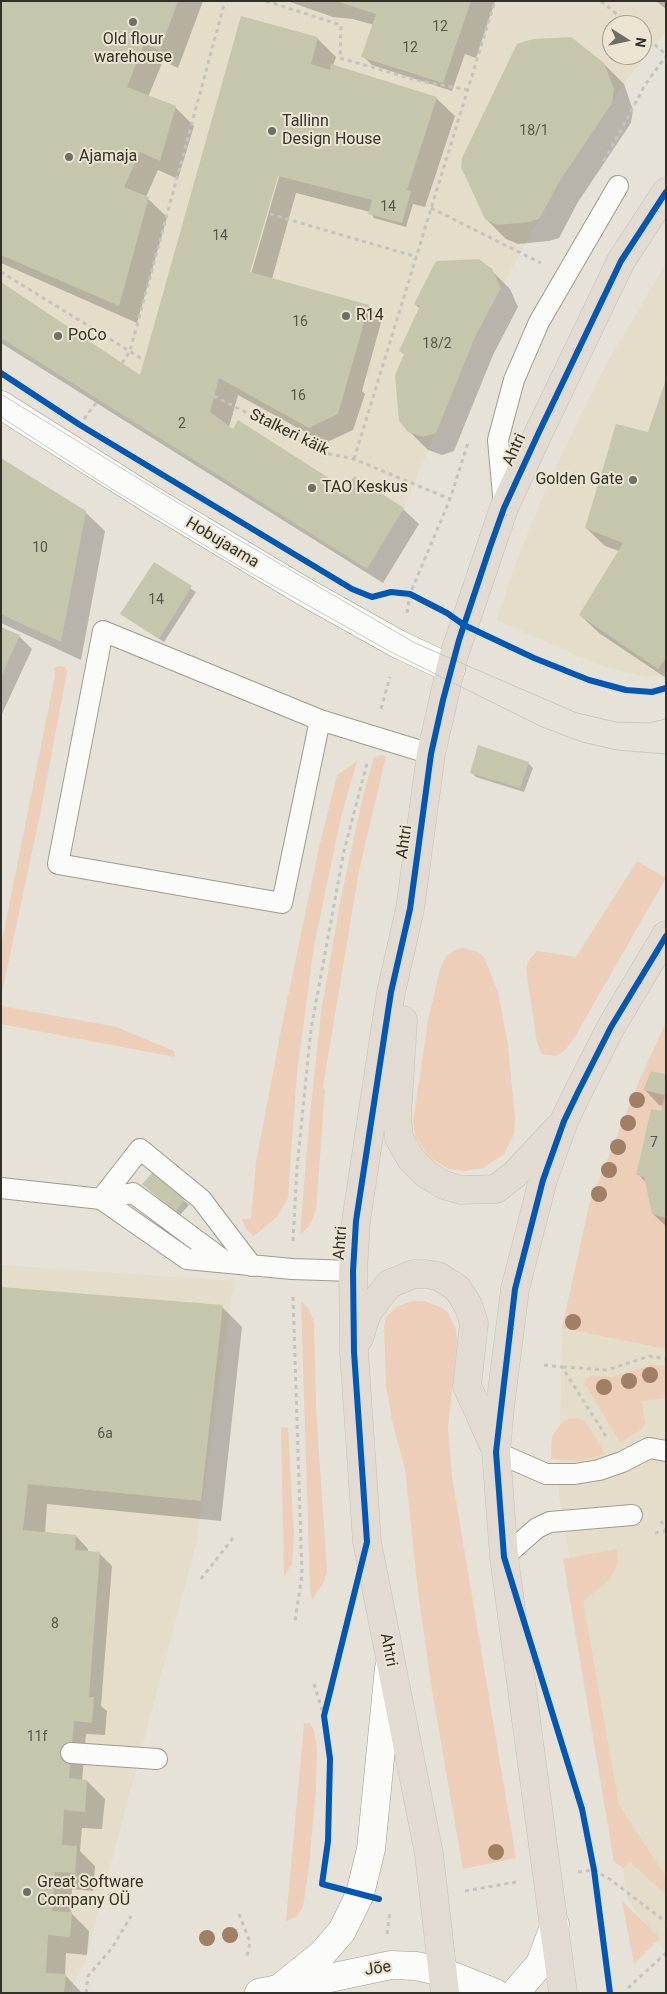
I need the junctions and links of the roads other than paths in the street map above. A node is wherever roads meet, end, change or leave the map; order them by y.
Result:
1 (618, 186) dead end
2 (666, 192) edge
3 (1, 404) edge
4 (504, 508) junction
5 (451, 669) junction
6 (320, 720) junction
7 (431, 754) junction
8 (410, 909) junction
9 (665, 936) edge
10 (564, 1121) junction
11 (1, 1188) edge
12 (101, 1199) junction
13 (252, 1266) junction
14 (353, 1271) junction
15 (354, 1352) junction
16 (666, 1451) edge
17 (496, 1452) junction
18 (632, 1515) dead end
19 (504, 1557) junction
20 (390, 1659) junction
21 (71, 1753) dead end
22 (156, 1759) dead end
23 (555, 1924) junction
24 (444, 1982) edge
25 (270, 1990) edge
26 (465, 1993) edge
27 (495, 1993) edge
28 (515, 1993) edge
29 (563, 1993) edge

1 - 4 lane
2 - 4 main road, Ahtri
3 - 5 main road, Hobujaama
4 - 5 main road, Ahtri
5 - 7 main road, Ahtri
6 - 6 lane
6 - 7 lane
7 - 8 main road, Ahtri
8 - 10 main road
8 - 14 main road, Ahtri
9 - 10 main road
10 - 17 main road
11 - 12 lane
12 - 13 lane
12 - 13 lane
13 - 14 lane
14 - 15 main road, Ahtri
15 - 17 main road
15 - 20 main road, Ahtri
16 - 17 lane
17 - 19 main road
18 - 19 lane
19 - 23 main road
20 - 24 main road, Ahtri
20 - 25 main road
21 - 22 lane
23 - 28 main road
23 - 29 main road
24 - 25 main road, Jõe
24 - 26 main road
24 - 27 main road, Jõe

